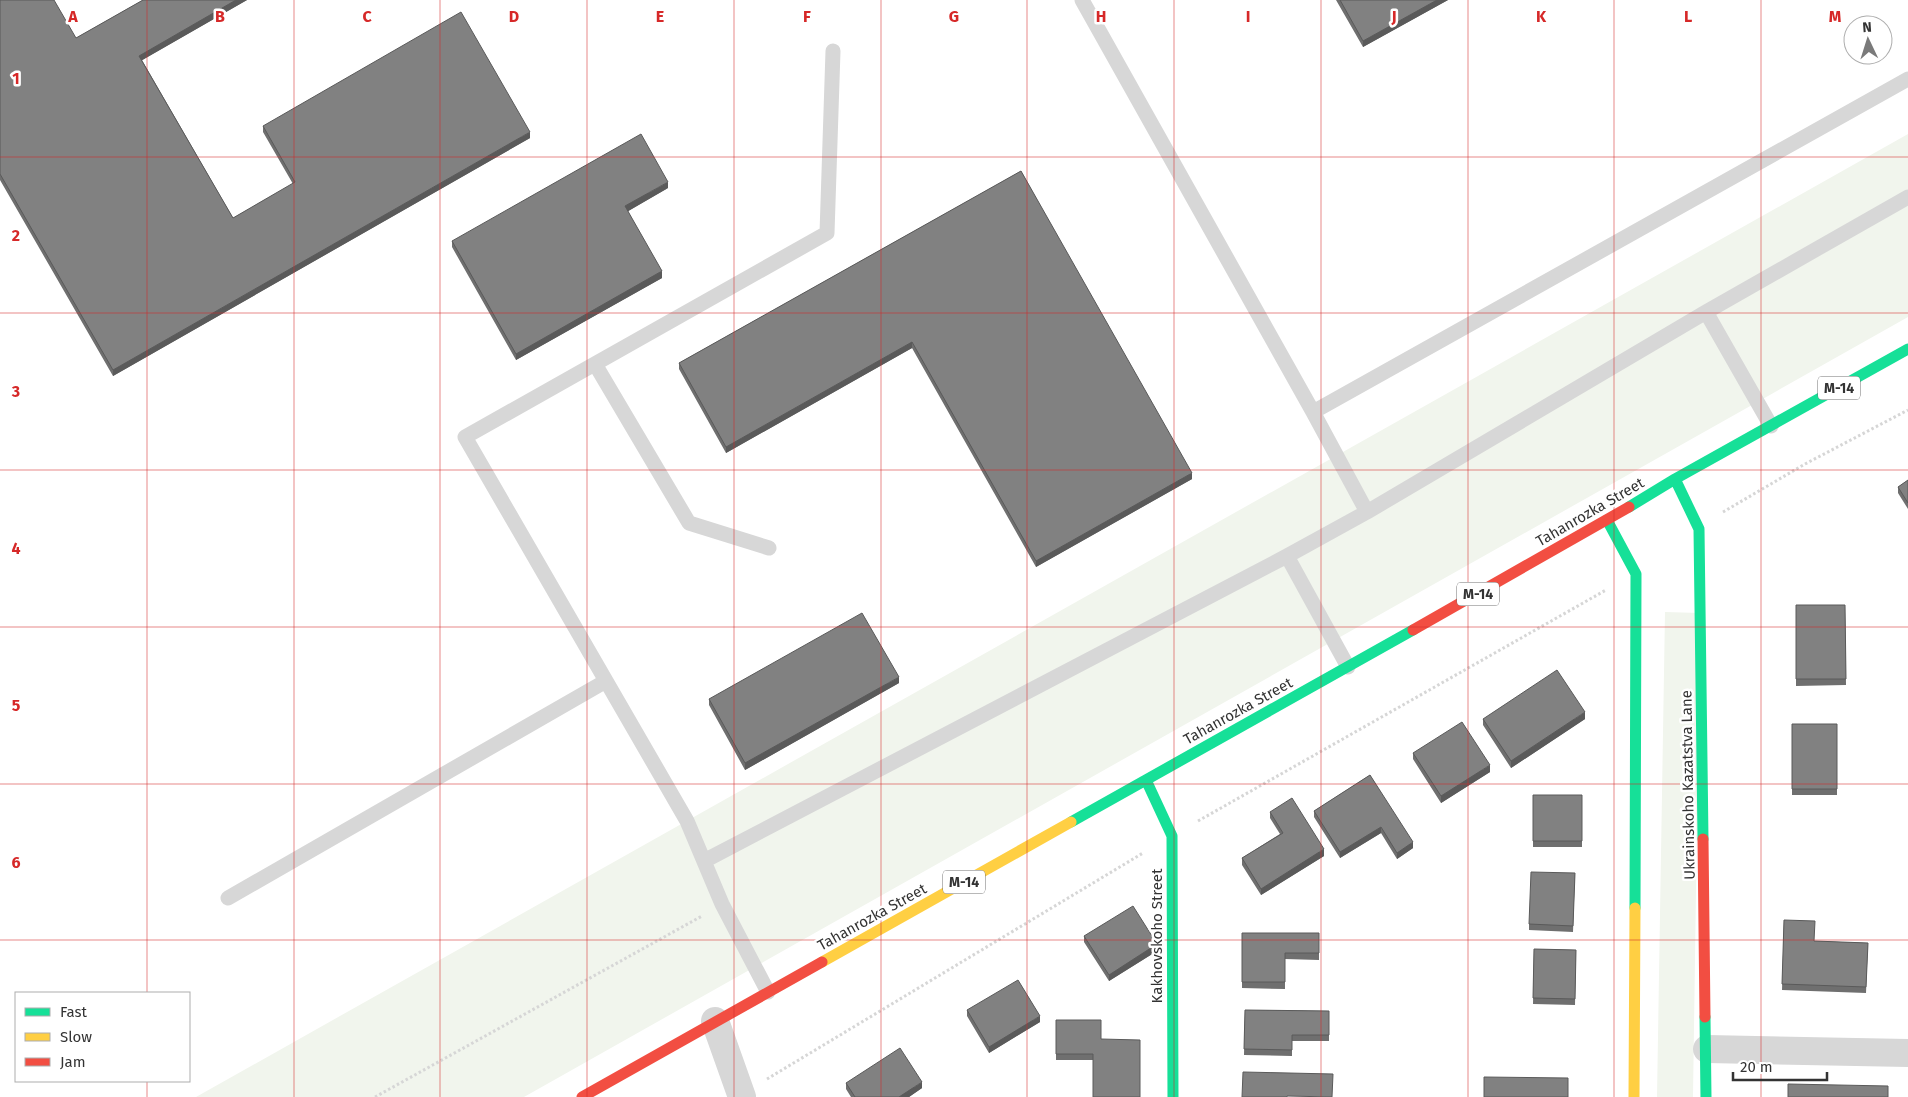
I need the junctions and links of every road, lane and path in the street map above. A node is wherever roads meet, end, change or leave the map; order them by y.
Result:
1 (1082, 0) edge
2 (833, 51) dead end
3 (1908, 79) edge
4 (1908, 197) edge
5 (1706, 312) junction
6 (1908, 349) edge
7 (595, 364) junction
8 (1908, 410) edge
9 (1314, 412) junction
10 (1771, 426) junction
11 (1674, 479) junction
12 (1367, 512) junction
13 (1720, 514) dead end
14 (1607, 520) junction
15 (768, 548) dead end
16 (1287, 556) junction
17 (1613, 586) dead end
18 (1348, 667) junction
19 (606, 681) junction
20 (1146, 780) junction
21 (1172, 836) junction
22 (704, 862) junction
23 (228, 898) dead end
24 (722, 904) junction
25 (768, 992) junction
26 (715, 1021) junction
27 (1706, 1049) junction
28 (1908, 1053) edge
29 (742, 1095) edge
30 (375, 1097) edge
31 (582, 1097) edge
32 (1173, 1097) edge
33 (1634, 1097) edge
34 (1706, 1097) edge

1 - 9 lane
2 - 7 lane
3 - 9 lane
4 - 5 lane
5 - 10 lane
5 - 12 lane
6 - 10 main road, Tahanrozka Street / М-14
7 - 15 lane
7 - 19 lane
8 - 13 path
9 - 12 lane
10 - 11 main road, Tahanrozka Street / М-14
11 - 14 main road, Tahanrozka Street / М-14
11 - 27 main road, Ukrainskoho Kazatstva Lane
12 - 16 lane
14 - 18 main road, Tahanrozka Street / М-14
14 - 33 main road
16 - 18 lane
16 - 22 lane
17 - 21 path
18 - 20 main road, Tahanrozka Street / М-14
19 - 22 lane
19 - 23 lane
20 - 21 main road, Kakhovskoho Street
20 - 25 main road, Tahanrozka Street / М-14
21 - 29 path
21 - 32 main road, Kakhovskoho Street
22 - 24 lane
24 - 25 lane
24 - 30 path
25 - 26 main road, Tahanrozka Street / М-14
26 - 29 street
26 - 31 main road, Tahanrozka Street / М-14
27 - 28 street
27 - 34 main road, Ukrainskoho Kazatstva Lane

